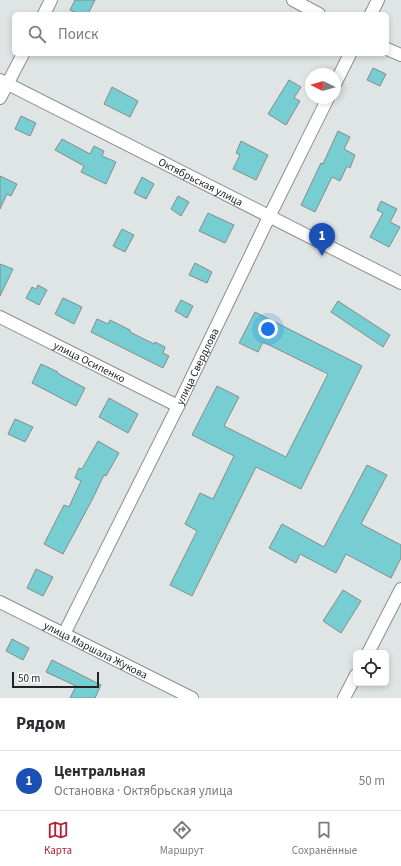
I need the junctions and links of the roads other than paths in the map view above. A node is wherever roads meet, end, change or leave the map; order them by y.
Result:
1 (51, 0) edge
2 (293, 0) edge
3 (378, 0) edge
4 (45, 12) edge
5 (315, 12) edge
6 (372, 12) edge
7 (389, 50) edge
8 (401, 55) edge
9 (22, 56) edge
10 (349, 56) edge
11 (341, 72) edge
12 (4, 82) edge
13 (0, 98) edge
14 (325, 104) edge
15 (269, 217) junction
16 (401, 283) edge
17 (0, 317) edge
18 (178, 406) junction
19 (401, 589) edge
20 (0, 602) edge
21 (64, 634) junction
22 (370, 650) edge
23 (353, 681) edge
24 (192, 698) edge
25 (344, 698) edge

1 - 4 street
2 - 5 street
3 - 6 street
7 - 8 street
9 - 12 street
10 - 11 street
12 - 13 street
12 - 15 street, Октябрьская улица
14 - 15 street, улица Свердлова
15 - 16 street, Октябрьская улица
15 - 18 street, улица Свердлова
17 - 18 street, улица Осипенко
18 - 21 street, улица Свердлова
19 - 22 street
20 - 21 street, улица Маршала Жукова
21 - 24 street, улица Маршала Жукова
23 - 25 street

